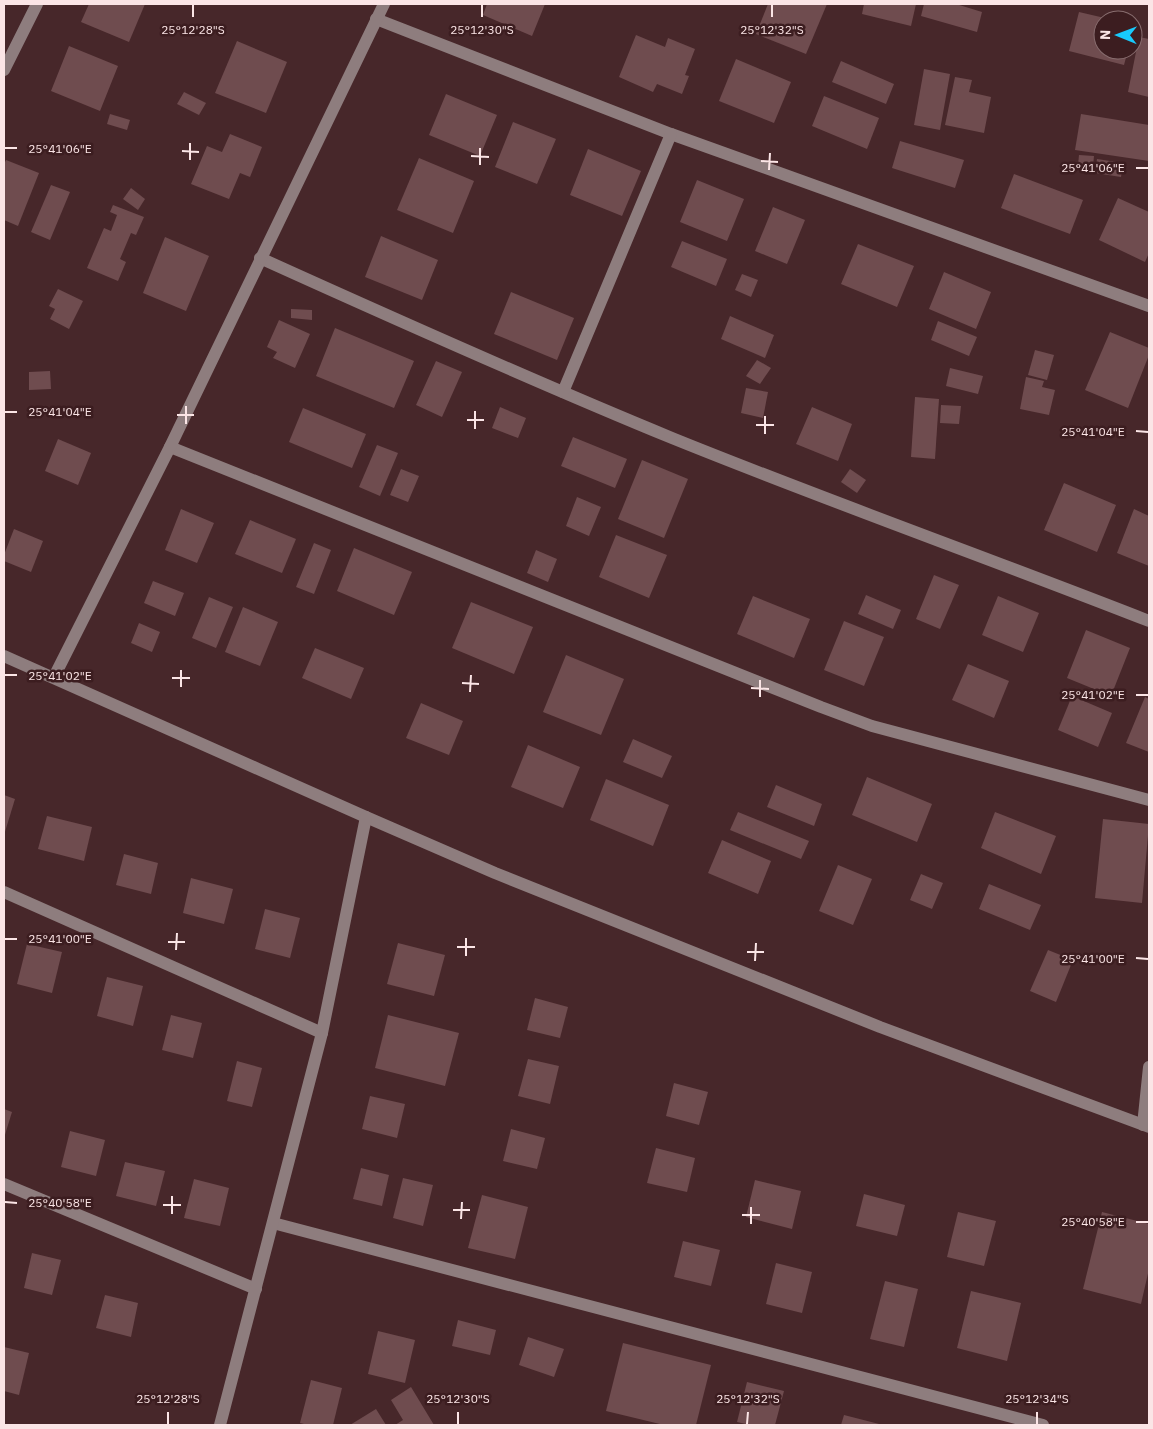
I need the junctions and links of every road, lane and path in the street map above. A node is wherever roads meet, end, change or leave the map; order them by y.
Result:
1 (38, 4) edge
2 (384, 4) edge
3 (376, 20) junction
4 (4, 70) edge
5 (671, 134) junction
6 (260, 258) junction
7 (1149, 306) edge
8 (563, 392) junction
9 (170, 447) junction
10 (1149, 621) edge
11 (4, 656) edge
12 (54, 678) junction
13 (1149, 800) edge
14 (366, 817) junction
15 (4, 892) edge
16 (322, 1033) junction
17 (1149, 1067) edge
18 (1146, 1126) edge
19 (4, 1184) edge
20 (273, 1222) junction
21 (256, 1289) junction
22 (220, 1425) edge
23 (1043, 1425) edge

1 - 4 street
2 - 3 street
3 - 5 street
3 - 6 street
5 - 7 street
5 - 8 street
6 - 8 street
6 - 9 street
8 - 10 street
9 - 12 street
9 - 13 street
11 - 12 street
12 - 14 street
14 - 16 street
14 - 18 street
15 - 16 street
16 - 20 street
17 - 18 street
19 - 21 street
20 - 21 street
20 - 23 street
21 - 22 street

